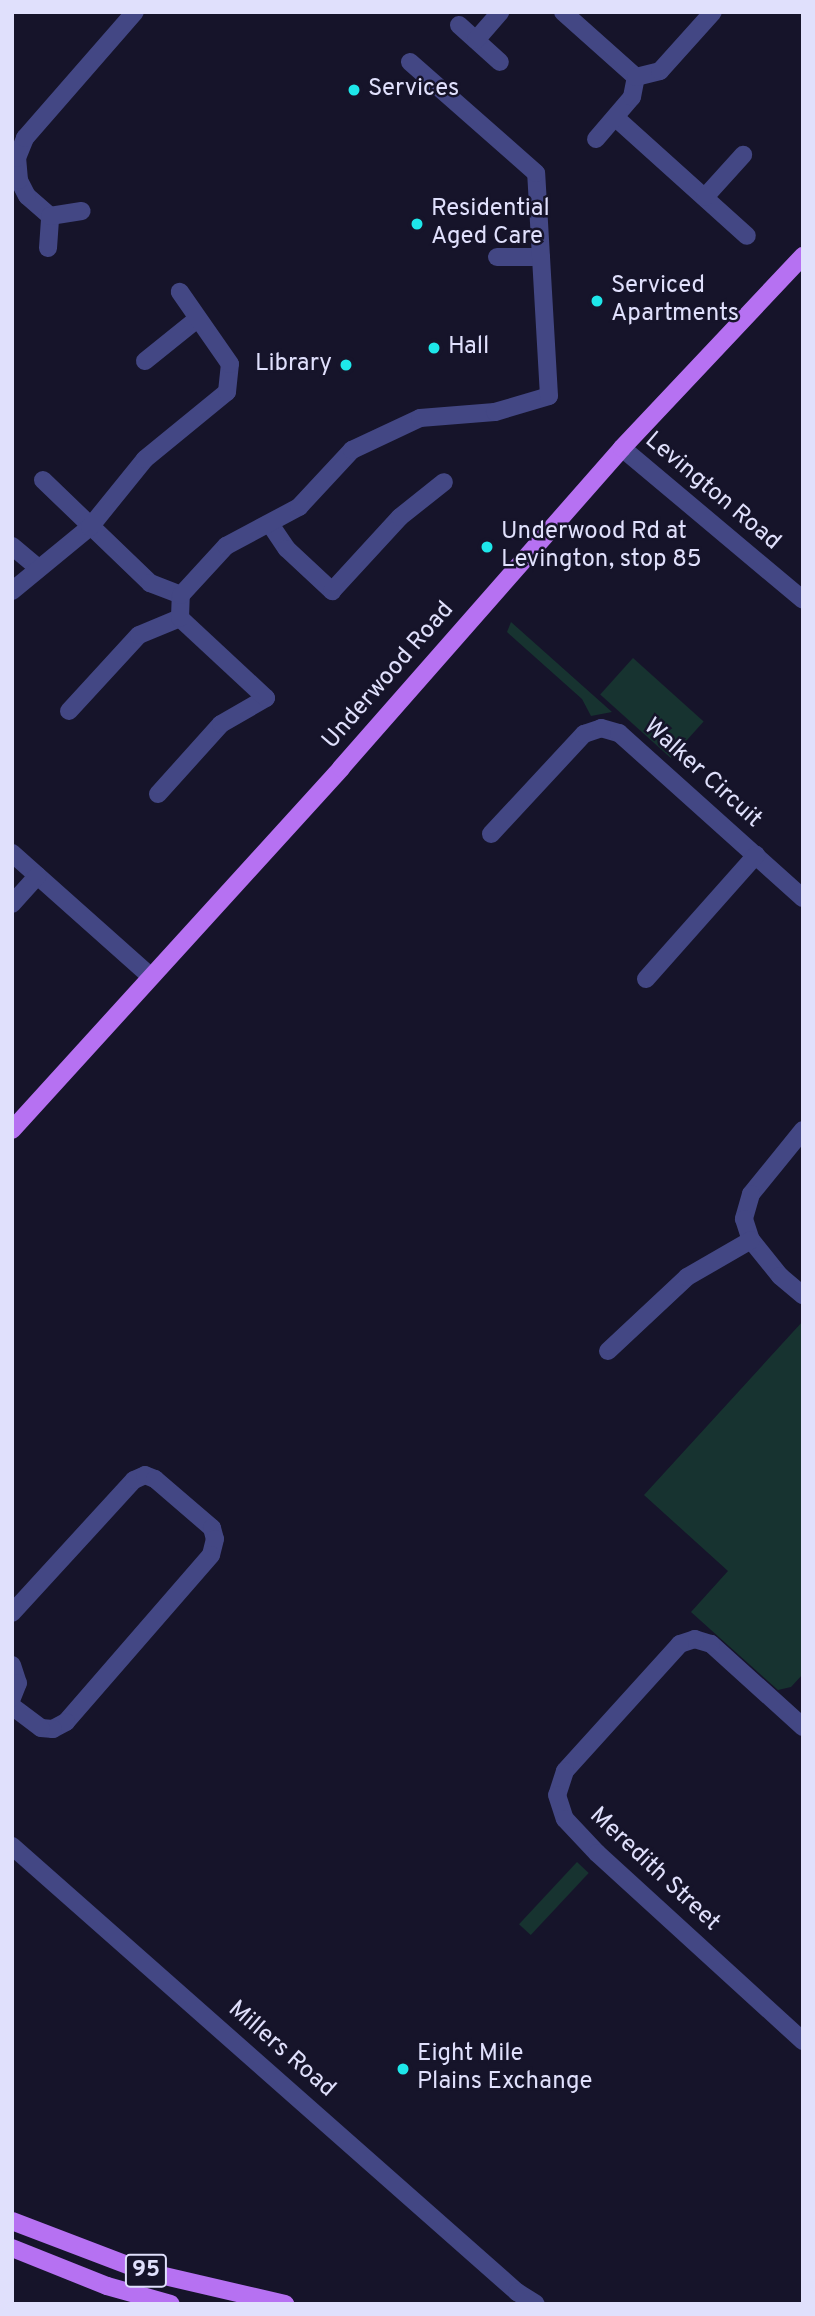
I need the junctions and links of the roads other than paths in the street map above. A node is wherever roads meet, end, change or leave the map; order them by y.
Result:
1 (135, 12) edge
2 (500, 12) edge
3 (563, 12) edge
4 (713, 12) edge
5 (459, 25) dead end
6 (476, 40) junction
7 (410, 62) dead end
8 (500, 62) dead end
9 (636, 77) junction
10 (616, 118) junction
11 (596, 139) dead end
12 (743, 155) dead end
13 (705, 197) junction
14 (82, 211) dead end
15 (50, 216) junction
16 (747, 236) dead end
17 (48, 248) dead end
18 (803, 256) edge
19 (497, 257) dead end
20 (541, 257) junction
21 (180, 292) dead end
22 (196, 320) junction
23 (145, 361) dead end
24 (622, 448) junction
25 (43, 480) dead end
26 (444, 482) dead end
27 (270, 524) junction
28 (90, 527) junction
29 (12, 546) edge
30 (37, 567) junction
31 (12, 591) edge
32 (181, 594) junction
33 (803, 600) edge
34 (180, 618) junction
35 (69, 711) dead end
36 (158, 793) dead end
37 (491, 834) dead end
38 (12, 853) edge
39 (756, 855) junction
40 (37, 876) junction
41 (803, 898) edge
42 (12, 904) edge
43 (150, 976) junction
44 (646, 979) dead end
45 (12, 1130) edge
46 (803, 1130) edge
47 (751, 1240) junction
48 (803, 1295) edge
49 (608, 1351) dead end
50 (12, 1613) edge
51 (12, 1665) edge
52 (12, 1698) edge
53 (12, 1706) edge
54 (803, 1727) edge
55 (12, 1846) edge
56 (803, 2041) edge
57 (12, 2221) edge
58 (12, 2248) edge
59 (521, 2298) edge
60 (172, 2304) edge
61 (285, 2304) edge
62 (536, 2304) edge

1 - 15 street
2 - 6 street
3 - 9 street
4 - 9 street
5 - 6 street
6 - 8 street
7 - 20 street
9 - 10 street
10 - 11 street
10 - 13 street
12 - 13 street
13 - 16 street
14 - 15 street
15 - 17 street
18 - 24 main road, Underwood Road
19 - 20 street
20 - 27 street
21 - 22 street
22 - 23 street
22 - 28 street
24 - 33 street, Levington Road
24 - 43 main road, Underwood Road
25 - 28 street
26 - 27 street
27 - 32 street
28 - 30 street
28 - 32 street
29 - 30 street
30 - 31 street
32 - 34 street
34 - 35 street
34 - 36 street
37 - 39 street, Walker Circuit
38 - 40 street
39 - 41 street, Walker Circuit
39 - 44 street, Walker Circuit
40 - 42 street
40 - 43 street
43 - 45 main road, Underwood Road
46 - 47 street
47 - 48 street
47 - 49 street
50 - 53 street
51 - 52 street
54 - 56 street, Meredith Street
55 - 59 street, Millers Road
57 - 61 main road, 95
58 - 60 main road, 95
59 - 62 street, Millers Road

